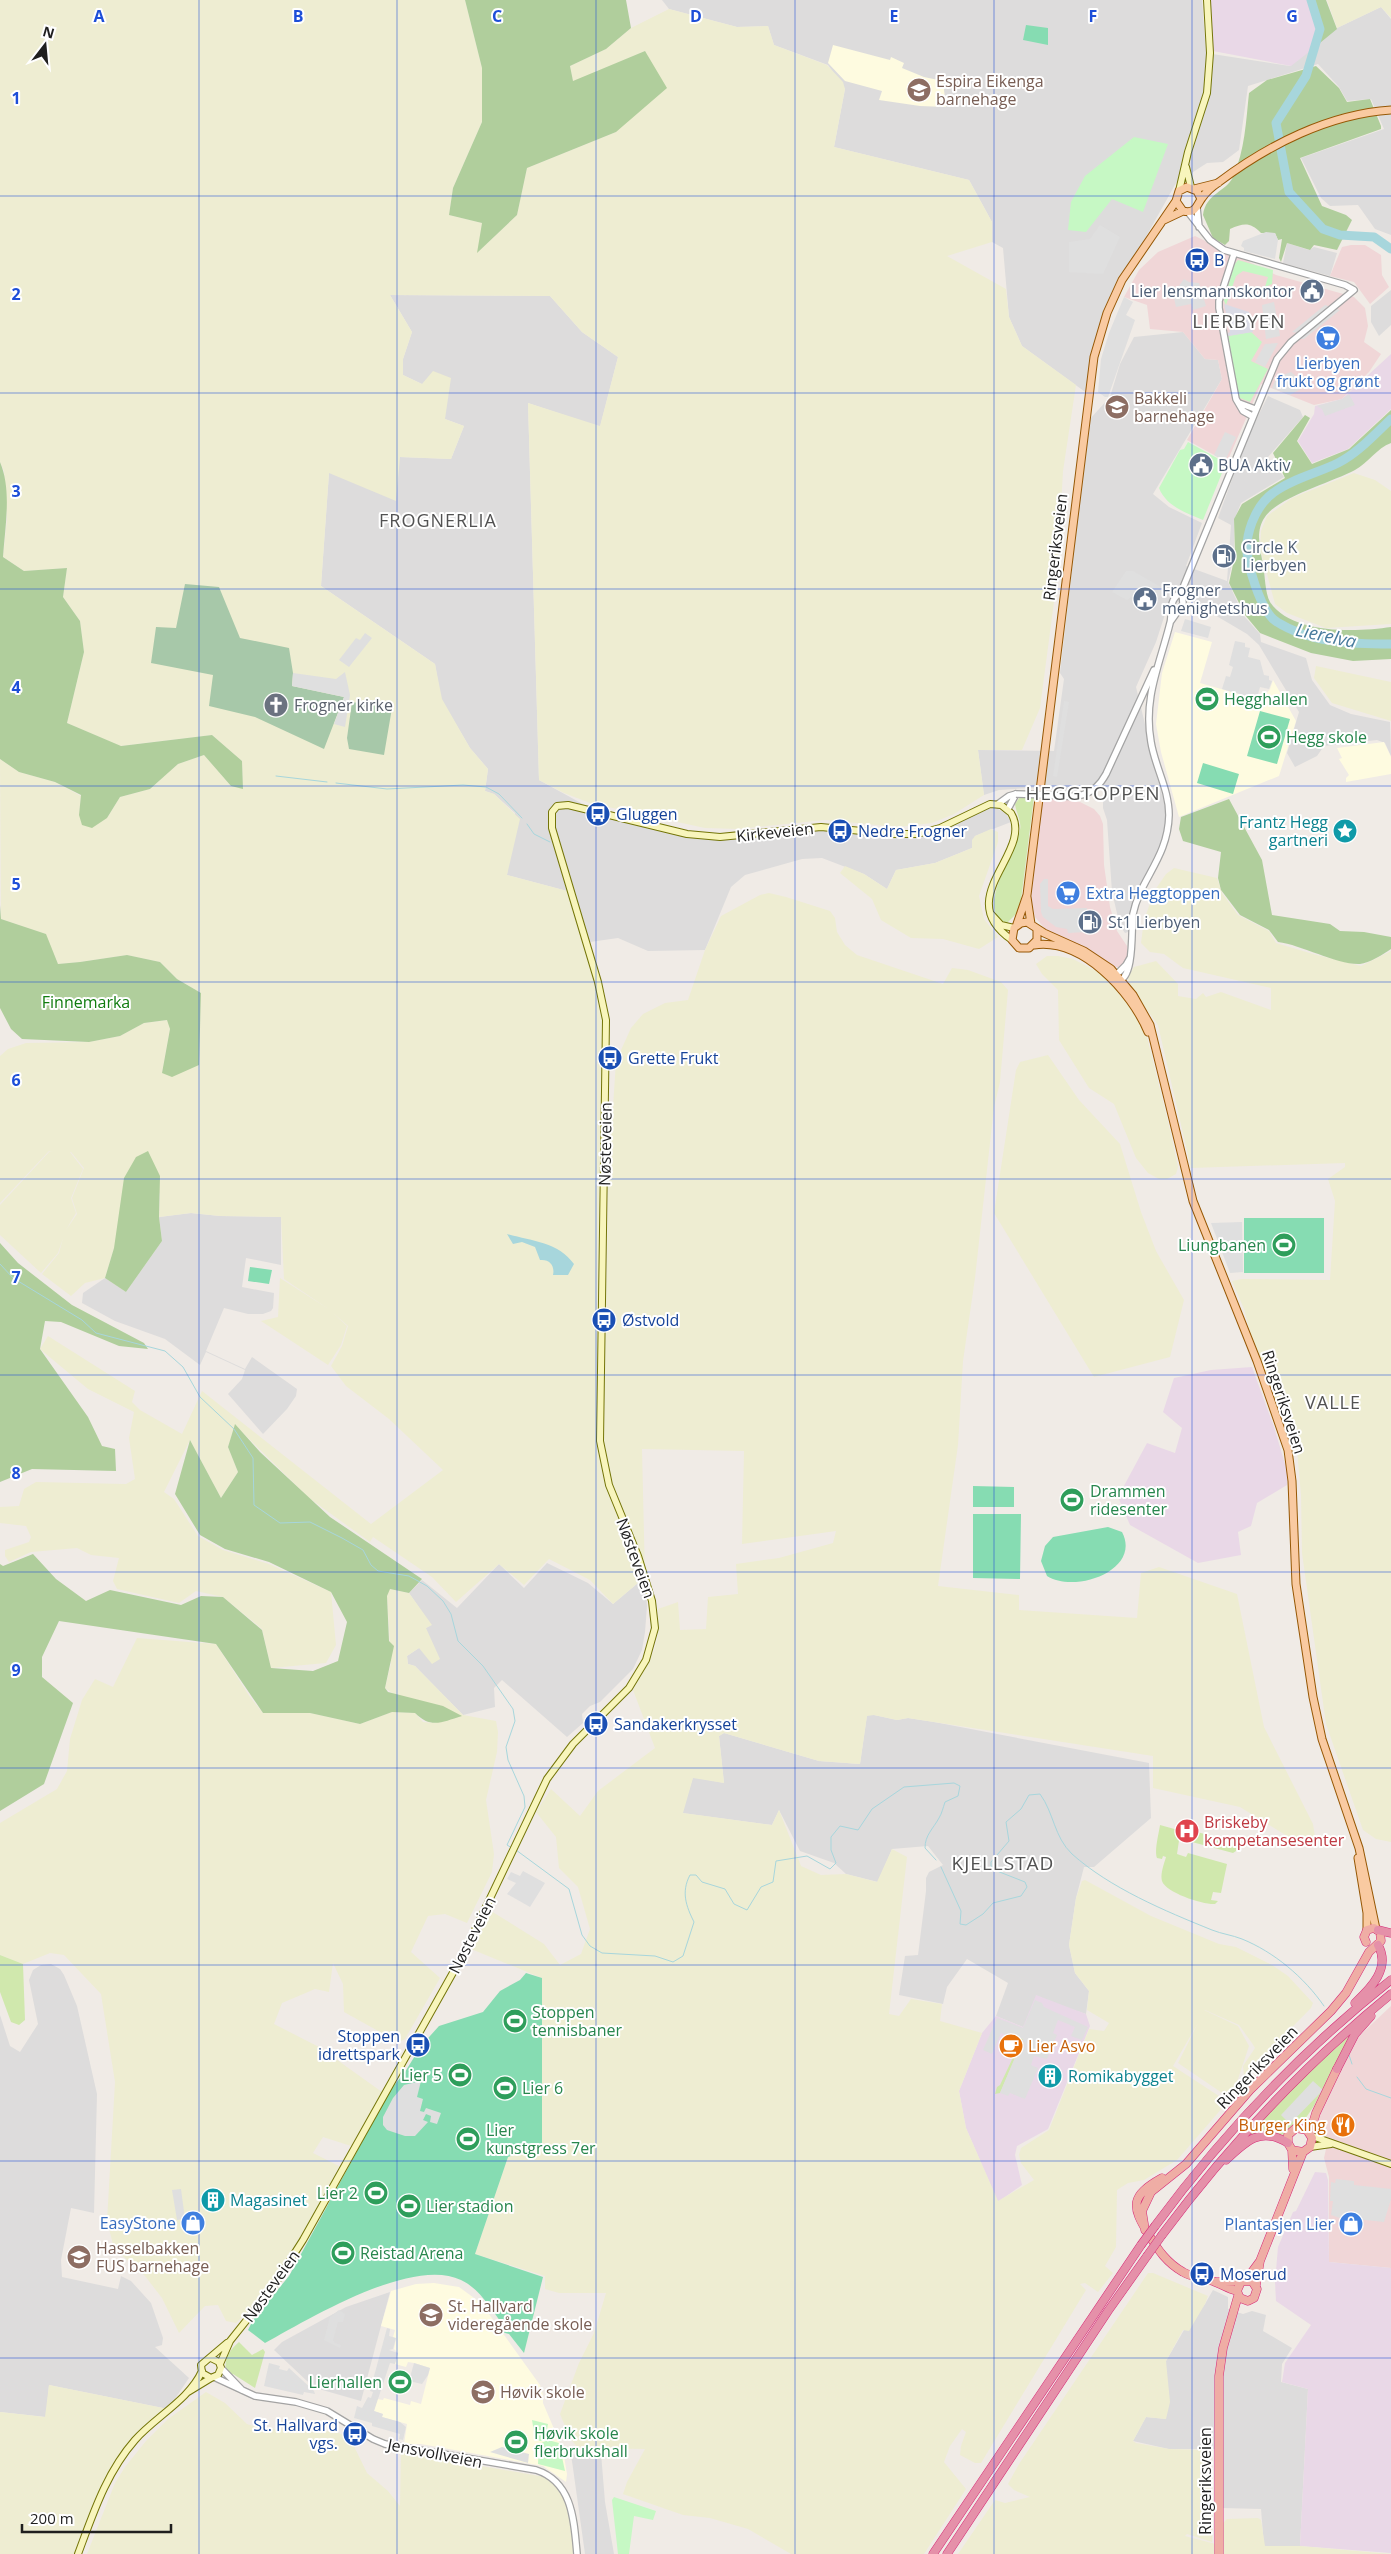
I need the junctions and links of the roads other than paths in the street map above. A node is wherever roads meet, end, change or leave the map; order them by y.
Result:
1 (1207, 0) edge
2 (1391, 110) edge
3 (1186, 166) junction
4 (1218, 183) junction
5 (1192, 188) junction
6 (1179, 191) junction
7 (1201, 199) junction
8 (1176, 201) junction
9 (1198, 208) junction
10 (1185, 211) junction
11 (1164, 220) junction
12 (1199, 226) junction
13 (1234, 254) junction
14 (1239, 403) junction
15 (1255, 409) junction
16 (1252, 416) junction
17 (1156, 666) junction
18 (1016, 794) junction
19 (998, 804) junction
20 (1008, 809) junction
21 (552, 813) joint
22 (1026, 895) junction
23 (990, 913) junction
24 (1031, 924) junction
25 (1016, 926) junction
26 (1037, 930) junction
27 (1012, 940) junction
28 (1034, 945) junction
29 (1130, 958) junction
30 (1117, 978) junction
31 (1357, 1843) junction
32 (1367, 1930) junction
33 (1377, 1930) junction
34 (1391, 1932) edge
35 (1366, 1942) junction
36 (1376, 1945) junction
37 (1391, 1965) edge
38 (1380, 1975) junction
39 (1354, 1978) junction
40 (1391, 1980) edge
41 (1391, 1994) edge
42 (1391, 1998) edge
43 (1329, 2032) junction
44 (1316, 2113) junction
45 (1302, 2128) junction
46 (1311, 2135) junction
47 (1333, 2144) junction
48 (1290, 2146) junction
49 (1310, 2147) junction
50 (1303, 2152) junction
51 (1391, 2164) edge
52 (1294, 2171) junction
53 (1202, 2182) junction
54 (1260, 2261) junction
55 (1244, 2281) junction
56 (1215, 2282) junction
57 (1256, 2285) junction
58 (1237, 2294) junction
59 (1247, 2301) junction
60 (1233, 2319) junction
61 (230, 2341) junction
62 (211, 2358) junction
63 (220, 2366) junction
64 (202, 2371) junction
65 (213, 2378) junction
66 (244, 2392) junction
67 (187, 2393) junction
68 (78, 2554) edge
69 (577, 2554) edge
70 (934, 2554) edge
71 (947, 2554) edge
72 (1219, 2554) edge

1 - 3 main road
2 - 4 main road
3 - 5 main road
3 - 6 main road
4 - 5 main road
4 - 7 main road
5 - 6 main road
5 - 7 main road
6 - 8 main road, Ringeriksveien
7 - 9 main road
8 - 10 main road
8 - 11 main road, Ringeriksveien
9 - 10 main road, Ringeriksveien
9 - 12 street
10 - 11 main road, Ringeriksveien
10 - 12 street
11 - 22 main road, Ringeriksveien
12 - 13 street
13 - 14 street
13 - 15 street
14 - 15 street
14 - 16 street
15 - 16 street
16 - 17 street
17 - 18 street, bridge
17 - 29 street
18 - 19 street, Kirkeveien
18 - 20 street
19 - 20 main road
19 - 21 main road, Kirkeveien
20 - 23 main road
21 - 61 main road, Nøsteveien
22 - 24 main road, Ringeriksveien
22 - 25 main road, Ringeriksveien
23 - 25 main road
23 - 27 main road
24 - 25 main road
24 - 26 main road
25 - 27 main road
26 - 28 main road
26 - 30 main road, Ringeriksveien
27 - 28 main road
28 - 30 main road, Ringeriksveien
29 - 30 street
29 - 30 street
30 - 31 main road, Ringeriksveien
31 - 32 main road, Ringeriksveien
31 - 33 main road, Ringeriksveien
32 - 33 highway
32 - 35 highway
33 - 34 highway
33 - 36 highway
35 - 36 highway
35 - 39 highway, Ringeriksveien
36 - 38 highway
36 - 39 highway, Ringeriksveien
37 - 38 highway
38 - 43 highway
39 - 56 highway, Ringeriksveien
40 - 43 highway
41 - 53 highway
42 - 44 highway
43 - 70 highway, bridge
44 - 45 highway
44 - 46 highway
45 - 46 highway
45 - 48 highway
46 - 47 main road
46 - 49 highway
47 - 49 main road
47 - 51 main road
48 - 50 highway
48 - 52 highway
48 - 53 highway
49 - 50 highway
50 - 52 highway
52 - 54 highway
53 - 71 highway, bridge
54 - 55 highway
54 - 57 highway
55 - 56 highway, Ringeriksveien
55 - 57 highway
55 - 58 highway
56 - 58 highway, Ringeriksveien
57 - 59 highway, Ringeriksveien
58 - 59 highway
58 - 60 highway, Ringeriksveien
59 - 60 highway, Ringeriksveien
60 - 72 highway, Ringeriksveien
61 - 62 main road, Nøsteveien
61 - 63 main road, Nøsteveien
62 - 63 main road
62 - 64 main road
63 - 65 main road
63 - 66 street, Jensvollveien
64 - 65 main road
64 - 67 main road
65 - 66 street, Jensvollveien
65 - 67 main road
66 - 69 street, Jensvollveien
67 - 68 main road

